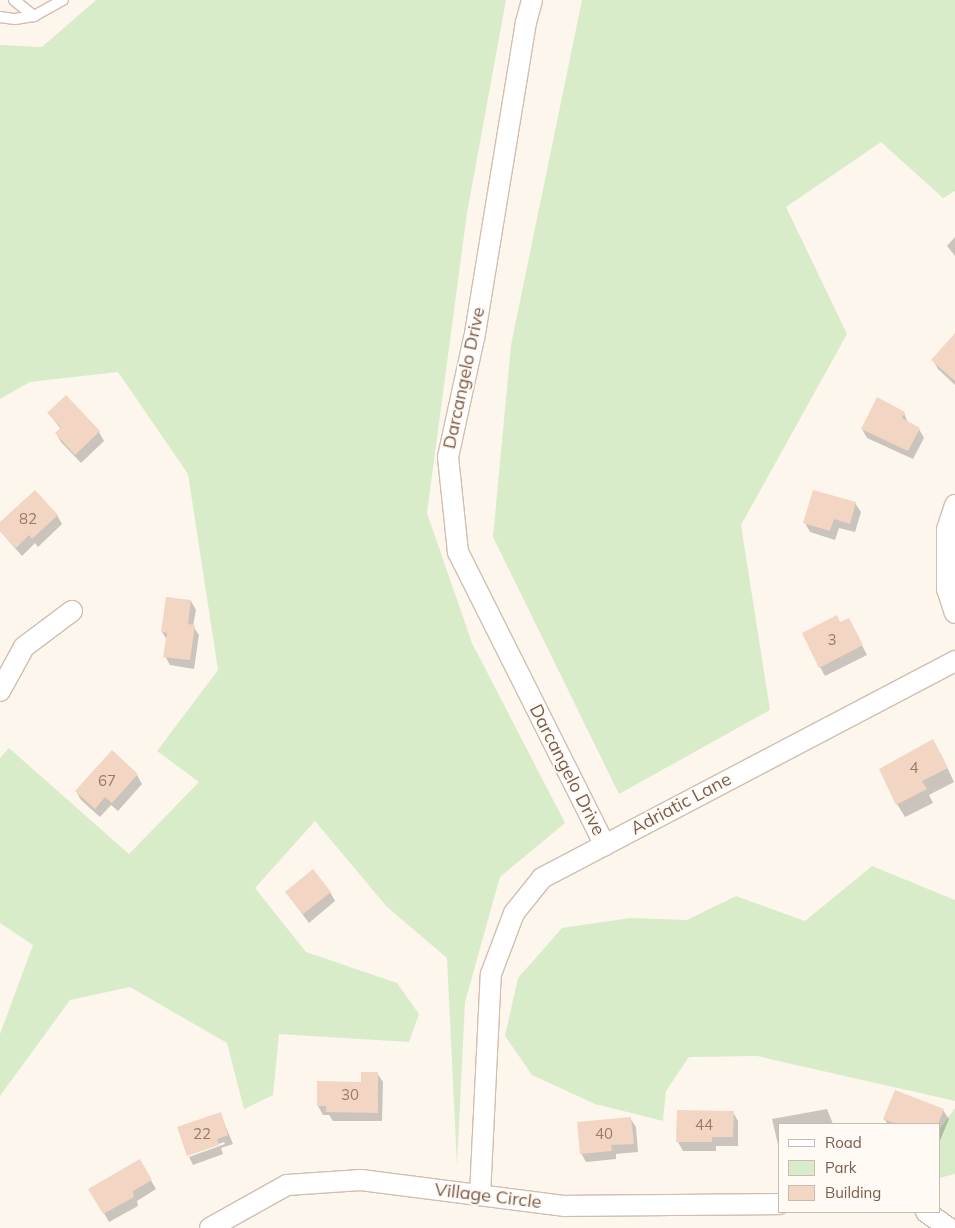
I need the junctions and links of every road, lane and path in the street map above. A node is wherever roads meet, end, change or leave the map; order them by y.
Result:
1 (14, 0) edge
2 (63, 0) edge
3 (532, 0) edge
4 (34, 16) junction
5 (0, 17) edge
6 (955, 505) edge
7 (72, 611) dead end
8 (955, 613) edge
9 (955, 660) edge
10 (0, 691) edge
11 (605, 844) junction
12 (480, 1195) junction
13 (778, 1204) edge
14 (927, 1213) edge
15 (210, 1228) edge
16 (949, 1228) edge

1 - 4 lane
2 - 4 lane
3 - 11 street, Darcangelo Drive
4 - 5 lane
6 - 8 street
7 - 10 street
9 - 11 street, Adriatic Lane
11 - 12 street, Adriatic Lane
12 - 13 street, Village Circle
12 - 15 street, Village Circle
14 - 16 street

